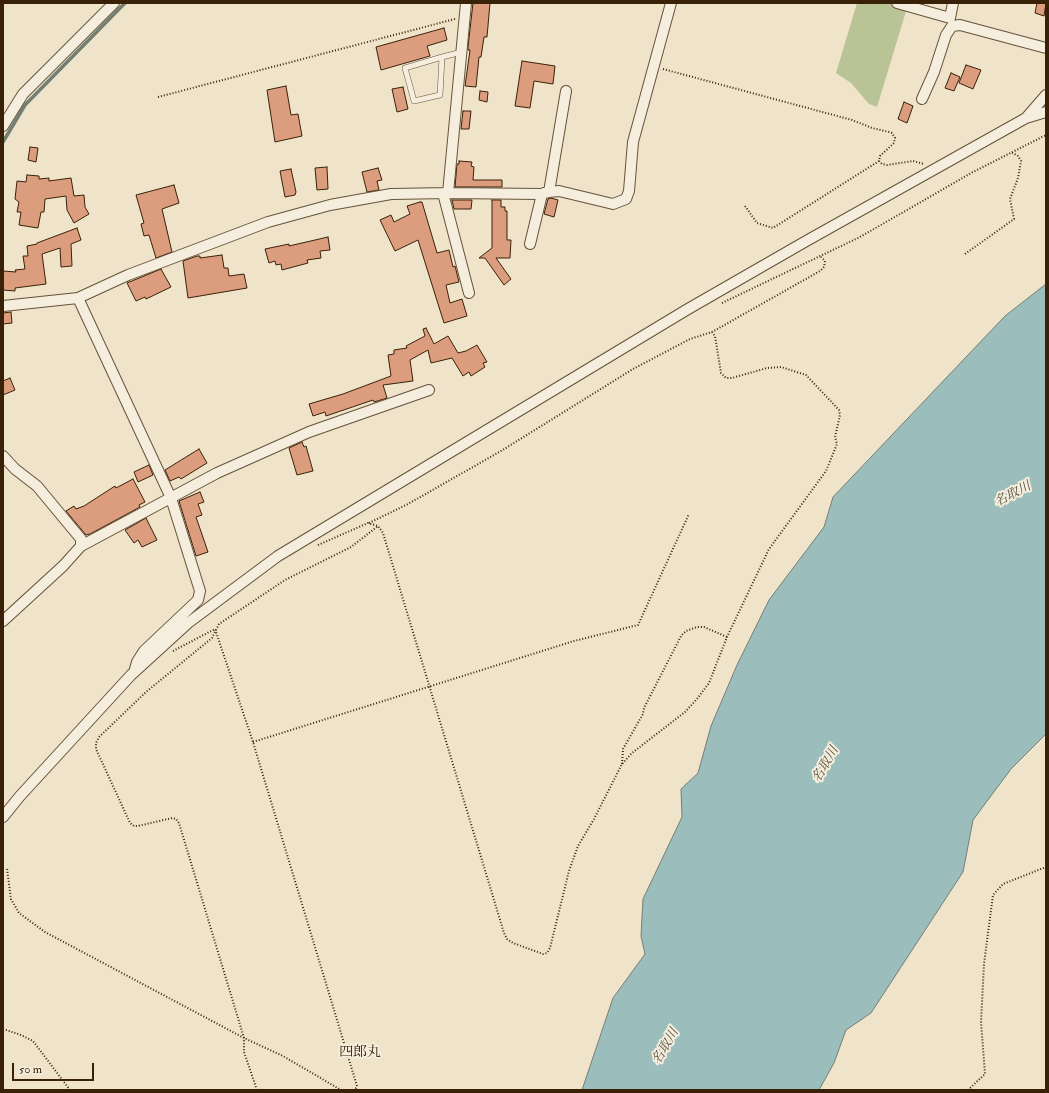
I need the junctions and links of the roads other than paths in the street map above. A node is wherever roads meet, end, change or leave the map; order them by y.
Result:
1 (114, 3) edge
2 (466, 3) edge
3 (670, 3) edge
4 (897, 3) edge
5 (954, 3) edge
6 (1046, 48) edge
7 (462, 52) junction
8 (442, 57) junction
9 (566, 91) dead end
10 (1046, 95) edge
11 (922, 100) dead end
12 (1046, 112) edge
13 (1026, 118) junction
14 (3, 126) edge
15 (446, 193) junction
16 (546, 193) junction
17 (530, 244) dead end
18 (469, 293) dead end
19 (78, 298) junction
20 (3, 306) edge
21 (429, 390) dead end
22 (3, 456) edge
23 (171, 498) junction
24 (81, 546) junction
25 (3, 621) edge
26 (135, 671) junction
27 (3, 817) edge

1 - 14 street
2 - 7 street
3 - 16 street
4 - 5 street
6 - 11 street
7 - 8 lane
7 - 15 street
8 - 8 lane
9 - 16 street
10 - 13 street
12 - 13 street
13 - 26 street
15 - 16 street
15 - 18 street
15 - 19 street
16 - 17 street
19 - 20 street
19 - 23 street
21 - 23 street
22 - 24 street
23 - 24 street
23 - 26 street
24 - 25 street
26 - 27 street

